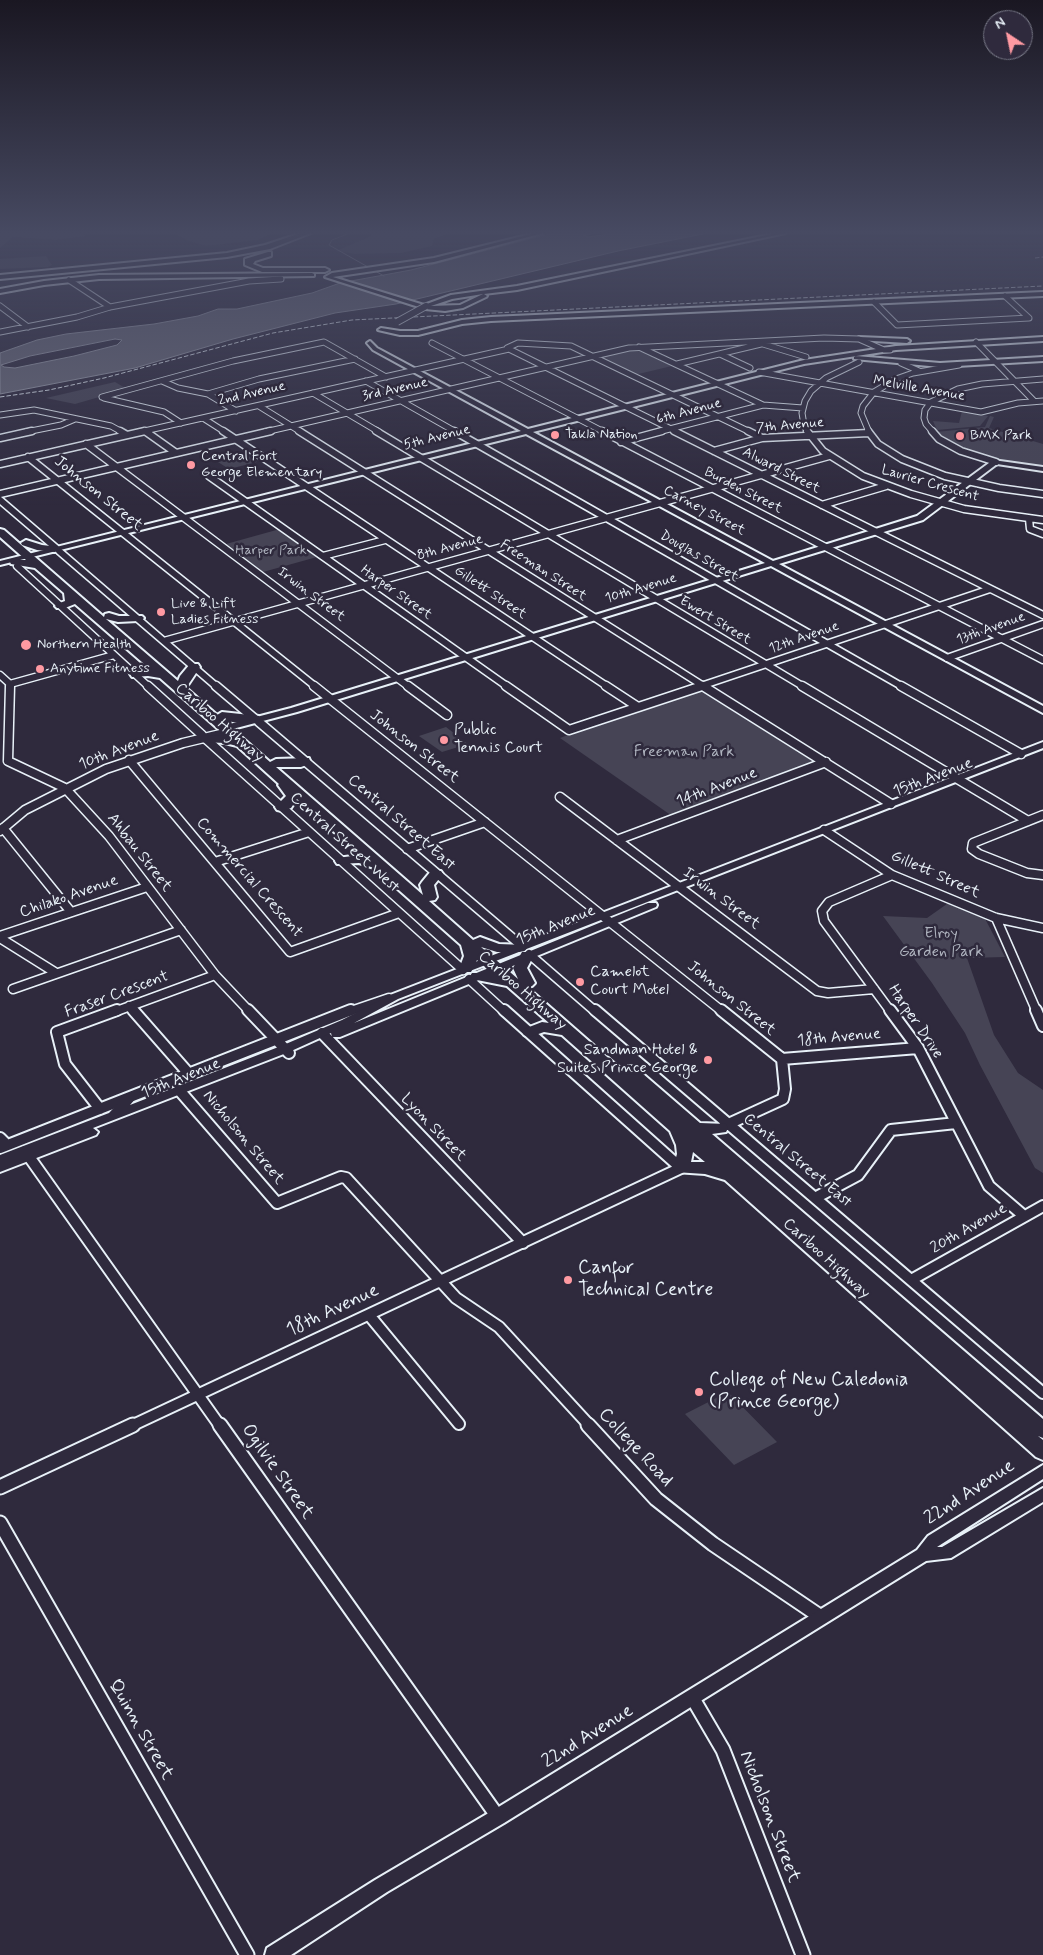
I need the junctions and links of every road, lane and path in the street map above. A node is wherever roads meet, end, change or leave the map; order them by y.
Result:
1 (24, 324) edge
2 (42, 324) edge
3 (394, 324) edge
4 (395, 324) edge
5 (455, 324) edge
6 (28, 327) junction
7 (0, 332) edge
8 (413, 333) junction
9 (375, 337) junction
10 (781, 339) junction
11 (859, 339) junction
12 (1043, 339) edge
13 (324, 342) joint
14 (976, 342) junction
15 (959, 343) junction
16 (432, 344) dead end
17 (763, 344) junction
18 (639, 347) junction
19 (508, 349) junction
20 (882, 349) junction
21 (720, 354) junction
22 (593, 357) junction
23 (806, 357) dead end
24 (355, 359) junction
25 (462, 359) junction
26 (1043, 359) edge
27 (994, 361) junction
28 (859, 362) dead end
29 (980, 362) junction
30 (901, 363) junction
31 (676, 364) junction
32 (546, 367) junction
33 (750, 368) dead end
34 (415, 370) junction
35 (919, 372) junction
36 (763, 373) junction
37 (386, 377) junction
38 (499, 378) junction
39 (1043, 379) edge
40 (162, 381) junction
41 (366, 381) junction
42 (1014, 381) junction
43 (821, 383) junction
44 (718, 384) junction
45 (451, 389) junction
46 (874, 392) junction
47 (313, 393) junction
48 (208, 394) junction
49 (672, 395) junction
50 (102, 397) joint
51 (401, 401) junction
52 (1034, 401) junction
53 (1043, 401) edge
54 (931, 402) junction
55 (763, 404) junction
56 (259, 406) junction
57 (626, 407) junction
58 (803, 408) junction
59 (236, 411) junction
60 (987, 412) joint
61 (347, 414) junction
62 (0, 415) edge
63 (716, 416) junction
64 (203, 418) junction
65 (75, 419) junction
66 (578, 419) junction
67 (181, 423) junction
68 (292, 426) junction
69 (670, 429) junction
70 (145, 431) junction
71 (529, 431) junction
72 (869, 433) junction
73 (127, 435) junction
74 (810, 436) junction
75 (0, 438) edge
76 (762, 438) junction
77 (234, 440) junction
78 (621, 442) junction
79 (86, 444) junction
80 (477, 444) junction
81 (714, 451) junction
82 (176, 453) junction
83 (830, 456) junction
84 (28, 457) junction
85 (421, 458) junction
86 (996, 462) junction
87 (1, 463) edge
88 (116, 467) junction
89 (1043, 469) edge
90 (365, 472) junction
91 (761, 475) junction
92 (209, 476) dead end
93 (57, 481) junction
94 (970, 482) junction
95 (886, 486) junction
96 (306, 487) junction
97 (712, 488) junction
98 (0, 494) edge
99 (1043, 494) edge
100 (0, 500) edge
101 (247, 502) junction
102 (660, 503) junction
103 (943, 504) junction
104 (822, 505) junction
105 (185, 518) junction
106 (606, 518) junction
107 (1029, 519) junction
108 (0, 520) edge
109 (1043, 520) edge
110 (0, 532) edge
111 (875, 532) junction
112 (123, 533) junction
113 (547, 534) junction
114 (1043, 534) edge
115 (0, 537) edge
116 (385, 540) junction
117 (26, 543) junction
118 (825, 547) junction
119 (57, 550) junction
120 (489, 550) junction
121 (323, 556) junction
122 (34, 558) junction
123 (16, 562) junction
124 (772, 563) junction
125 (0, 564) edge
126 (50, 564) junction
127 (427, 568) junction
128 (714, 581) junction
129 (364, 585) junction
130 (990, 589) junction
131 (69, 593) junction
132 (88, 598) junction
133 (655, 599) junction
134 (299, 603) junction
135 (61, 606) junction
136 (939, 606) junction
137 (1043, 615) edge
138 (109, 616) junction
139 (138, 618) junction
140 (594, 618) junction
141 (233, 622) junction
142 (1043, 624) edge
143 (885, 625) junction
144 (531, 637) junction
145 (1001, 638) junction
146 (164, 641) junction
147 (827, 644) junction
148 (114, 655) junction
149 (466, 657) junction
150 (947, 658) junction
151 (1043, 660) edge
152 (765, 665) junction
153 (194, 667) junction
154 (136, 674) junction
155 (0, 675) edge
156 (164, 675) junction
157 (397, 678) junction
158 (184, 682) junction
159 (10, 684) junction
160 (703, 686) junction
161 (330, 699) junction
162 (638, 708) junction
163 (1043, 710) edge
164 (447, 715) dead end
165 (257, 721) junction
166 (227, 725) junction
167 (569, 730) joint
168 (204, 737) junction
169 (247, 742) junction
170 (1043, 745) edge
171 (1043, 753) edge
172 (1021, 754) junction
173 (129, 760) junction
174 (4, 762) edge
175 (826, 762) junction
176 (293, 769) junction
177 (963, 780) junction
178 (65, 788) junction
179 (560, 797) dead end
180 (891, 804) junction
181 (282, 807) junction
182 (1043, 815) edge
183 (1028, 821) junction
184 (486, 822) junction
185 (2, 829) edge
186 (309, 832) junction
187 (828, 833) junction
188 (617, 840) junction
189 (407, 849) junction
190 (215, 862) junction
191 (342, 862) junction
192 (383, 868) junction
193 (436, 874) junction
194 (892, 875) junction
195 (1043, 875) edge
196 (148, 887) junction
197 (683, 889) junction
198 (430, 897) junction
199 (71, 912) junction
200 (399, 913) junction
201 (996, 918) junction
202 (606, 919) junction
203 (1043, 928) edge
204 (181, 930) junction
205 (0, 937) edge
206 (473, 941) junction
207 (525, 951) junction
208 (496, 963) junction
209 (56, 973) junction
210 (467, 974) junction
211 (216, 975) junction
212 (522, 985) junction
213 (13, 988) dead end
214 (874, 988) junction
215 (394, 997) junction
216 (129, 1006) junction
217 (544, 1010) junction
218 (1043, 1026) edge
219 (536, 1029) junction
220 (567, 1031) junction
221 (324, 1036) junction
222 (284, 1047) junction
223 (918, 1048) junction
224 (782, 1059) junction
225 (190, 1075) junction
226 (182, 1093) junction
227 (130, 1098) junction
228 (100, 1110) junction
229 (112, 1116) junction
230 (956, 1123) junction
231 (675, 1126) junction
232 (717, 1138) junction
233 (2, 1144) edge
234 (27, 1153) junction
235 (0, 1160) edge
236 (0, 1168) edge
237 (682, 1168) junction
238 (737, 1181) junction
239 (815, 1198) junction
240 (1043, 1206) edge
241 (1024, 1216) junction
242 (523, 1244) junction
243 (911, 1280) junction
244 (442, 1281) junction
245 (369, 1315) junction
246 (1043, 1393) edge
247 (198, 1394) junction
248 (458, 1424) dead end
249 (1043, 1430) edge
250 (1043, 1452) edge
251 (1043, 1471) edge
252 (0, 1486) edge
253 (1042, 1496) edge
254 (0, 1523) edge
255 (923, 1554) junction
256 (821, 1617) junction
257 (692, 1697) junction
258 (498, 1817) junction
259 (247, 1955) edge
260 (274, 1955) edge
261 (803, 1955) edge

1 - 6 street
2 - 6 street
3 - 9 main road
4 - 8 main road
5 - 8 main road
6 - 7 street
8 - 9 main road
9 - 34 main road, Carney Street
10 - 11 street, 3rd Avenue
10 - 17 street
10 - 18 street, 3rd Avenue
11 - 15 main road
11 - 20 street
12 - 14 main road
13 - 24 street
13 - 40 street
14 - 15 main road
14 - 27 street
15 - 20 main road, 5th Avenue
16 - 25 street, Burden Street
17 - 21 street
17 - 23 street
18 - 22 street, 3rd Avenue
18 - 31 street
19 - 22 street, 2nd Avenue
19 - 25 street, 2nd Avenue
19 - 32 street, Alward Street
20 - 36 main road, 5th Avenue
21 - 31 street
21 - 33 street
22 - 32 street, 3rd Avenue
22 - 49 street, 2nd Avenue
24 - 37 street
24 - 48 street
25 - 34 street, 2nd Avenue
25 - 38 street, Burden Street
26 - 27 main road, 5th Avenue
27 - 29 main road, 5th Avenue
27 - 42 street
28 - 43 street
29 - 30 main road, 5th Avenue
29 - 35 street
30 - 35 street
30 - 36 main road, 5th Avenue
31 - 44 street
32 - 38 street, 3rd Avenue
32 - 57 street, Alward Street
34 - 37 street, 2nd Avenue
34 - 45 main road, Carney Street
35 - 46 street
36 - 43 street, Melville Avenue
36 - 44 main road, 5th Avenue
37 - 41 street, 2nd Avenue
38 - 45 street, 3rd Avenue
38 - 66 street, Burden Street
39 - 42 street
40 - 48 street
40 - 50 street
41 - 47 street, 2nd Avenue
41 - 51 street, Douglas Street
42 - 52 street
42 - 54 street
43 - 46 street, Melville Avenue
43 - 58 street
44 - 49 main road, 5th Avenue
44 - 55 street
45 - 51 street, 3rd Avenue
45 - 71 main road, Carney Street
46 - 54 street, Melville Avenue
46 - 72 street
47 - 56 street, 2nd Avenue
47 - 61 street, Ewert Street
48 - 59 street
49 - 57 main road, 5th Avenue
49 - 63 street, 2nd Avenue
50 - 67 street
51 - 61 street, 3rd Avenue
51 - 80 street, Douglas Street
52 - 53 street
52 - 60 street
54 - 60 street, Melville Avenue
54 - 86 street
55 - 58 street
55 - 63 street, 6th Avenue
56 - 59 street, 2nd Avenue
56 - 68 street, Freeman Street
57 - 66 main road, 5th Avenue
57 - 69 street, Alward Street
58 - 74 street, Laurier Crescent
59 - 64 street, 2nd Avenue
61 - 68 street, 3rd Avenue
61 - 85 street, Ewert Street
62 - 65 street
63 - 69 street, 6th Avenue
63 - 76 street, 2nd Avenue
64 - 67 street, 2nd Avenue
64 - 77 street, Gillett Street
65 - 73 street
65 - 75 street
66 - 71 main road, 5th Avenue
66 - 78 street, Burden Street
67 - 70 street, 2nd Avenue
68 - 77 street, 3rd Avenue
68 - 90 street, Freeman Street
69 - 78 street, 6th Avenue
69 - 81 street, Alward Street
70 - 73 street, 2nd Avenue
70 - 82 street
71 - 80 main road, 5th Avenue
71 - 102 main road, Carney Street
72 - 74 street, 7th Avenue
72 - 94 street
73 - 79 street, 2nd Avenue
74 - 76 street, 7th Avenue
74 - 83 street, Laurier Crescent
76 - 81 street, 7th Avenue
77 - 82 street, 3rd Avenue
77 - 96 street, Gillett Street
78 - 97 street, Burden Street
79 - 84 street, 2nd Avenue
79 - 88 street, Irwin Street
80 - 85 main road, 5th Avenue
80 - 106 street, Douglas Street
81 - 91 street, Alward Street
82 - 88 street, 3rd Avenue
83 - 91 street, 8th Avenue
83 - 95 street, Laurier Crescent
84 - 87 street, 2nd Avenue
84 - 93 street, Johnson Street
85 - 90 main road, 5th Avenue
85 - 113 street, Ewert Street
86 - 89 main road
86 - 94 main road, 10th Avenue
88 - 93 street, 3rd Avenue
88 - 105 street, Irwin Street
90 - 96 main road, 5th Avenue
90 - 120 street, Freeman Street
91 - 97 street, 8th Avenue
91 - 104 street, Alward Street
92 - 101 street, Harper Street
93 - 98 street, 3rd Avenue
93 - 112 street, Johnson Street
94 - 99 street
94 - 103 main road, 10th Avenue
95 - 103 street, Laurier Crescent
95 - 104 street
96 - 101 main road, 5th Avenue
96 - 116 street, Gillett Street
97 - 102 street, 8th Avenue
97 - 118 street, Burden Street
100 - 119 street, Central Street East
101 - 105 main road, 5th Avenue
101 - 121 street, Harper Street
102 - 106 street, 8th Avenue
102 - 124 main road, Carney Street
103 - 107 street, Laurier Crescent
103 - 111 main road, 10th Avenue
104 - 111 street, Alward Street
105 - 112 main road, 5th Avenue
105 - 134 street, Irwin Street
106 - 113 street, 8th Avenue
106 - 128 street, Douglas Street
107 - 109 street, Laurier Crescent
107 - 114 street
108 - 117 highway, Cariboo Highway
110 - 122 highway, Cariboo Highway
111 - 118 main road, 10th Avenue
111 - 130 street, Alward Street
112 - 119 main road, 5th Avenue
112 - 141 street, Johnson Street
113 - 120 street, 8th Avenue
113 - 133 street, Ewert Street
115 - 123 highway
116 - 121 street
116 - 127 street, Gillett Street
117 - 119 highway
117 - 122 highway, Cariboo Highway
118 - 124 main road, 10th Avenue
118 - 136 street, Burden Street
119 - 122 main road, 5th Avenue
119 - 126 highway
119 - 139 street, Central Street East
120 - 127 street, 8th Avenue
120 - 140 street, Freeman Street
121 - 129 street, Harper Street
122 - 123 highway
122 - 126 highway, Cariboo Highway
122 - 131 highway, Cariboo Highway
122 - 132 highway
123 - 125 main road
123 - 135 street, Central Street West
124 - 128 main road, 10th Avenue
124 - 143 main road, Carney Street
126 - 132 highway, Cariboo Highway
127 - 129 street, 8th Avenue
127 - 144 street, Gillett Street
128 - 133 main road, 10th Avenue
128 - 147 street, Douglas Street
129 - 134 street, 8th Avenue
129 - 149 street, Harper Street
130 - 136 street, 12th Avenue
130 - 137 street, Alward Street
131 - 135 highway
131 - 156 highway, Cariboo Highway
132 - 138 highway, Cariboo Highway
133 - 140 main road, 10th Avenue
133 - 152 street, Ewert Street
134 - 141 street, 8th Avenue
134 - 157 street, Irwin Street
135 - 148 street, Central Street West
136 - 143 street, 12th Avenue
136 - 145 street, Burden Street
138 - 139 highway
138 - 158 highway, Cariboo Highway
139 - 146 street, Central Street East
140 - 144 main road, 10th Avenue
140 - 160 street, Freeman Street
141 - 146 street, 8th Avenue
141 - 161 street, Johnson Street
142 - 145 street, 13th Avenue
143 - 147 street, 12th Avenue
143 - 150 main road, Carney Street
144 - 149 main road, 10th Avenue
144 - 162 street, Gillett Street
145 - 150 street, 13th Avenue
145 - 151 street, Burden Street
146 - 153 street, Central Street East
147 - 152 street, 12th Avenue
147 - 172 street, Douglas Street
148 - 154 street, Central Street West
148 - 159 street
149 - 157 main road, 10th Avenue
149 - 167 street, Harper Street
150 - 163 main road, Carney Street
152 - 160 street, 12th Avenue
152 - 177 street, Ewert Street
153 - 158 highway
153 - 165 street, Central Street East
154 - 156 highway
154 - 168 street, Central Street West
155 - 159 street
156 - 166 highway, Cariboo Highway
157 - 161 main road, 10th Avenue
157 - 164 street, Irwin Street
158 - 166 highway, Cariboo Highway
159 - 174 street, Ahbau Street
160 - 162 street, 12th Avenue
160 - 175 street, Freeman Street
161 - 165 main road, 10th Avenue
161 - 184 street, Johnson Street
162 - 167 street, 12th Avenue
165 - 166 main road, 10th Avenue
165 - 166 highway
165 - 169 highway
165 - 176 street, Central Street East
166 - 168 street, 10th Avenue
166 - 168 highway
166 - 169 highway, Cariboo Highway
168 - 169 highway
168 - 173 street, 10th Avenue
168 - 181 street, Central Street West
169 - 176 highway, Cariboo Highway
169 - 176 highway, Cariboo Highway
170 - 172 main road, 15th Avenue
171 - 177 main road, 15th Avenue
172 - 177 main road, 15th Avenue
173 - 178 street, 10th Avenue
173 - 190 street, Commercial Crescent
174 - 178 street, Ahbau Street
175 - 180 street, Freeman Street
175 - 188 street, 14th Avenue
176 - 181 highway
176 - 189 street, Central Street East
176 - 192 highway, Cariboo Highway
176 - 198 highway, Cariboo Highway
177 - 180 main road, 15th Avenue
177 - 183 street, Ewert Street
177 - 187 main road, 15th Avenue
178 - 185 street, 10th Avenue
178 - 196 street, Ahbau Street
179 - 188 street, Irwin Street
180 - 187 main road, 15th Avenue
181 - 186 street, Central Street West
182 - 183 street
183 - 195 street
184 - 189 street
184 - 202 street, Johnson Street
185 - 199 street
186 - 190 street
186 - 191 street, Central Street West
187 - 194 street, Gillett Street
187 - 197 main road, 15th Avenue
188 - 197 street, Irwin Street
189 - 193 street, Central Street East
190 - 200 street, Commercial Crescent
191 - 192 highway
191 - 200 street, Central Street West
192 - 206 highway, Cariboo Highway
193 - 198 highway
193 - 207 street, Central Street East
194 - 201 street, Gillett Street
194 - 214 street, Harper Drive
196 - 199 street, Chilako Avenue
196 - 204 street, Ahbau Street
197 - 202 main road, 15th Avenue
197 - 214 street, Irwin Street
198 - 206 highway, Cariboo Highway
199 - 205 street, Chilako Avenue
200 - 210 street, Central Street West
201 - 203 street, Gillett Street
201 - 218 street
202 - 207 main road, 15th Avenue
202 - 224 street, Johnson Street
204 - 209 street
204 - 211 street, Ahbau Street
205 - 209 street
206 - 207 highway
206 - 208 highway, Cariboo Highway
206 - 210 highway
207 - 208 main road, 15th Avenue
207 - 212 highway
207 - 232 street, Central Street East
208 - 210 highway
208 - 212 highway, Cariboo Highway
209 - 213 street
210 - 212 highway
210 - 215 main road, 15th Avenue
210 - 219 street, Central Street West
210 - 221 main road, 15th Avenue
211 - 216 street, Fraser Crescent
211 - 222 street, Ahbau Street
212 - 217 highway, Cariboo Highway
212 - 232 highway, Cariboo Highway
214 - 223 street, Harper Drive
215 - 221 main road, 15th Avenue
215 - 222 street, 15th Avenue
216 - 225 street
216 - 228 street, Fraser Crescent
217 - 219 highway
217 - 220 highway, Cariboo Highway
219 - 220 highway
219 - 237 street, Central Street West
220 - 231 highway, Cariboo Highway
221 - 222 main road, 15th Avenue
221 - 242 street, Lyon Street
222 - 225 street, 15th Avenue
222 - 226 main road, 15th Avenue
223 - 224 street, 18th Avenue
223 - 230 street, Harper Drive
224 - 232 street, 18th Avenue
225 - 227 street, 15th Avenue
226 - 229 main road, 15th Avenue
226 - 234 main road, 15th Avenue
226 - 244 street, Nicholson Street
227 - 228 street, 15th Avenue
227 - 229 main road
228 - 233 street, 15th Avenue
229 - 234 main road, 15th Avenue
230 - 239 street
230 - 241 street, Harper Drive
231 - 232 highway, Cariboo Highway
231 - 237 highway
232 - 237 highway
232 - 238 highway, Cariboo Highway
232 - 239 street, Central Street East
232 - 249 highway, Cariboo Highway
234 - 235 main road, 15th Avenue
234 - 236 main road, 15th Avenue
234 - 247 street, Ogilvie Street
237 - 238 highway
237 - 242 street, 18th Avenue
238 - 250 highway, Cariboo Highway
239 - 243 street, Central Street East
240 - 241 street, 20th Avenue
241 - 243 street, 20th Avenue
242 - 244 street, 18th Avenue
243 - 246 street, Central Street East
244 - 245 street, 18th Avenue
244 - 256 street, College Road
245 - 247 street, 18th Avenue
245 - 248 street
247 - 252 street, 18th Avenue
247 - 258 street, Ogilvie Street
251 - 255 main road, 22nd Avenue
253 - 255 main road, 22nd Avenue
254 - 259 street, Quinn Street
255 - 256 main road, 22nd Avenue
256 - 257 main road, 22nd Avenue
257 - 258 main road, 22nd Avenue
257 - 261 street, Nicholson Street
258 - 260 main road, 22nd Avenue

